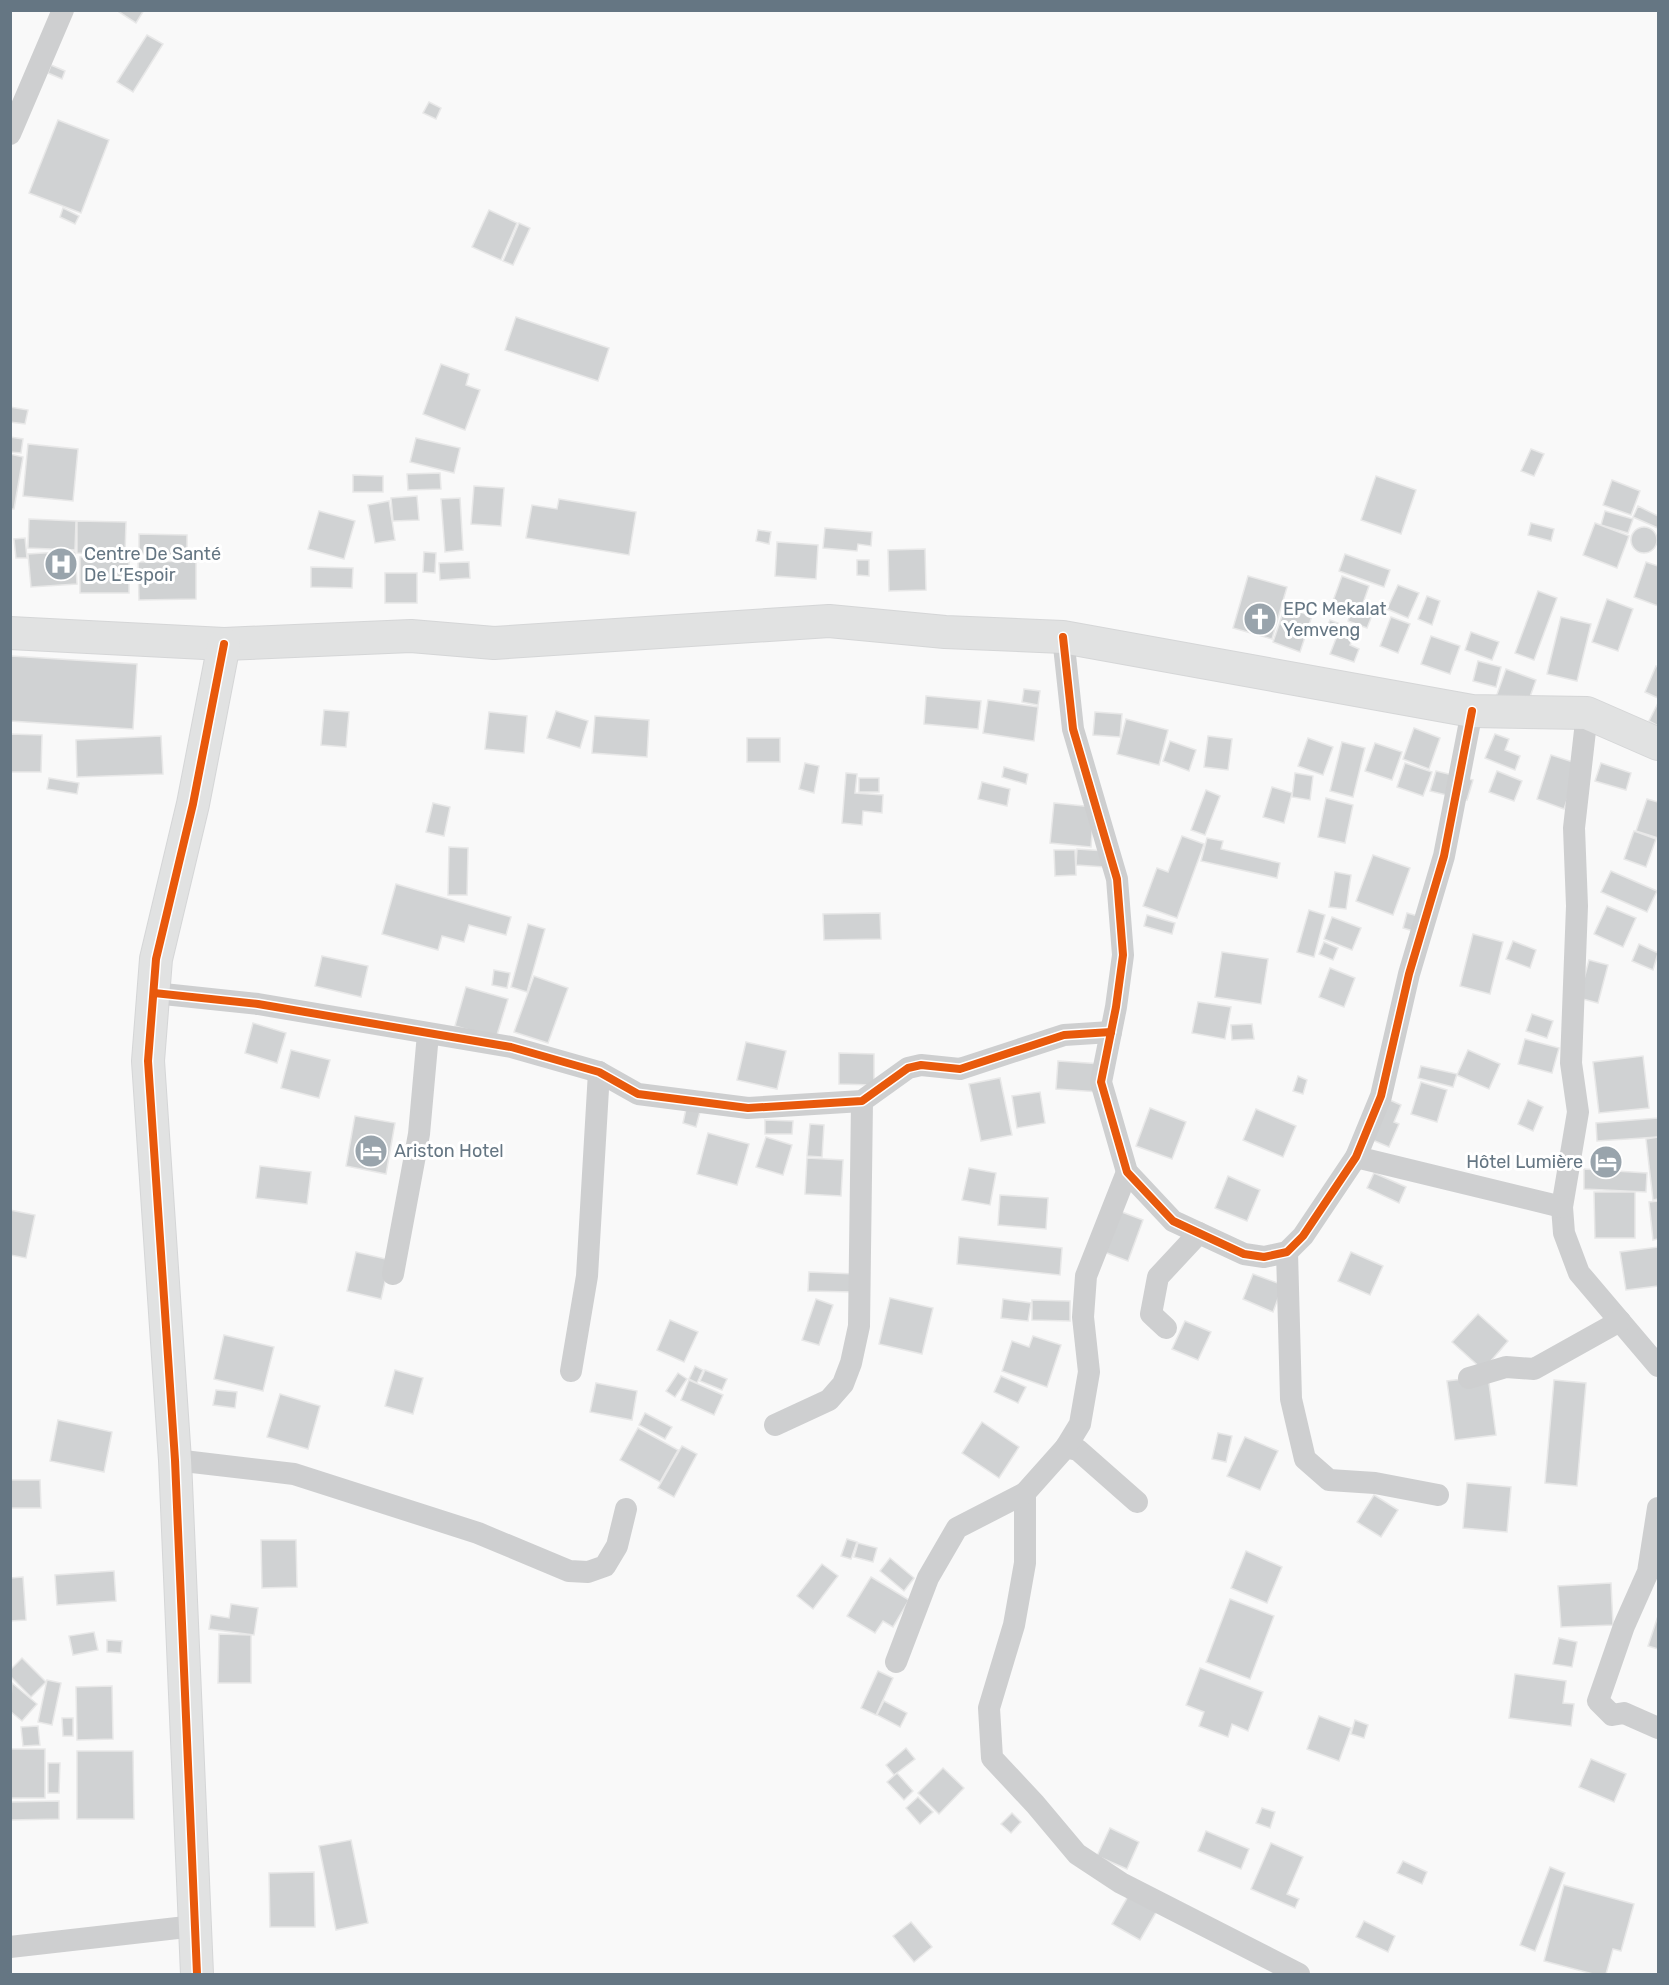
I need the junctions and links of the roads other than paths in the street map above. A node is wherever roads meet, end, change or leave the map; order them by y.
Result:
1 (63, 10) edge
2 (10, 134) edge
3 (10, 633) edge
4 (1063, 637) junction
5 (225, 644) junction
6 (1472, 711) junction
7 (1587, 713) junction
8 (1659, 744) edge
9 (154, 993) junction
10 (1111, 1032) junction
11 (428, 1034) junction
12 (599, 1072) junction
13 (862, 1101) junction
14 (1356, 1156) junction
15 (1127, 1172) junction
16 (1562, 1207) junction
17 (1199, 1233) junction
18 (1287, 1252) junction
19 (393, 1274) dead end
20 (1620, 1321) junction
21 (1166, 1328) dead end
22 (1659, 1366) edge
23 (571, 1371) dead end
24 (1469, 1378) dead end
25 (775, 1425) dead end
26 (1066, 1447) junction
27 (175, 1460) junction
28 (1025, 1493) junction
29 (1438, 1495) dead end
30 (1137, 1502) dead end
31 (1659, 1508) edge
32 (626, 1509) dead end
33 (896, 1662) dead end
34 (1659, 1728) edge
35 (195, 1926) junction
36 (10, 1947) edge
37 (197, 1974) edge
38 (1299, 1974) edge

1 - 2 street
3 - 5 main road
4 - 5 main road
4 - 6 main road
4 - 10 street
5 - 9 main road
6 - 7 main road
6 - 14 street
7 - 8 main road
7 - 16 street
9 - 11 street
9 - 27 main road
10 - 13 street
10 - 15 street
11 - 12 street
11 - 19 street
12 - 13 street
12 - 23 street
13 - 25 street
14 - 16 street
14 - 18 street
15 - 17 street
15 - 26 street
16 - 20 street
17 - 18 street
17 - 21 street
18 - 29 street
20 - 22 street
20 - 24 street
26 - 28 street
26 - 30 street
27 - 32 street
27 - 35 main road
28 - 33 street
28 - 38 street
31 - 34 street
35 - 36 street
35 - 37 main road

